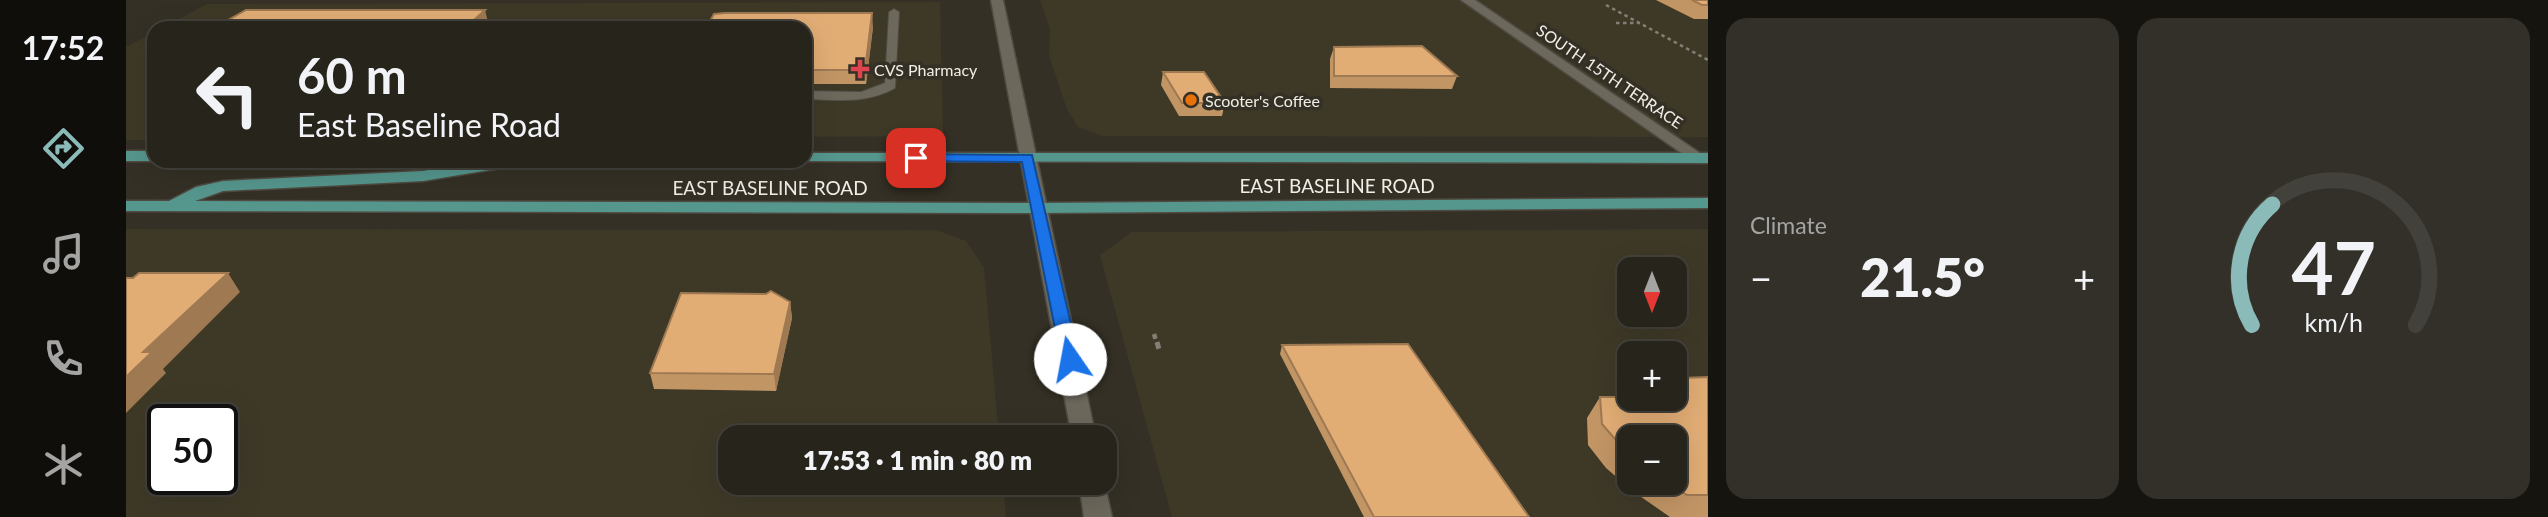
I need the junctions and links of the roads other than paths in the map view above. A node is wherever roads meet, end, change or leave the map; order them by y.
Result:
1 (997, 0) edge
2 (1467, 0) edge
3 (894, 12) dead end
4 (812, 95) edge
5 (126, 156) edge
6 (147, 156) edge
7 (812, 158) edge
8 (1028, 158) junction
9 (1705, 160) edge
10 (471, 168) edge
11 (1708, 203) edge
12 (126, 206) edge
13 (172, 206) junction
14 (1038, 208) junction
15 (1081, 425) edge
16 (1094, 495) edge
17 (1098, 517) edge

1 - 8 main road
2 - 9 main road, SOUTH 15TH TERRACE
3 - 4 lane
5 - 6 main road
7 - 8 main road, EAST BASELINE ROAD
8 - 9 main road, EAST BASELINE ROAD
8 - 14 main road
10 - 13 main road
11 - 14 main road, EAST BASELINE ROAD
12 - 13 main road, EAST BASELINE ROAD
13 - 14 main road, EAST BASELINE ROAD
14 - 15 main road
16 - 17 main road

